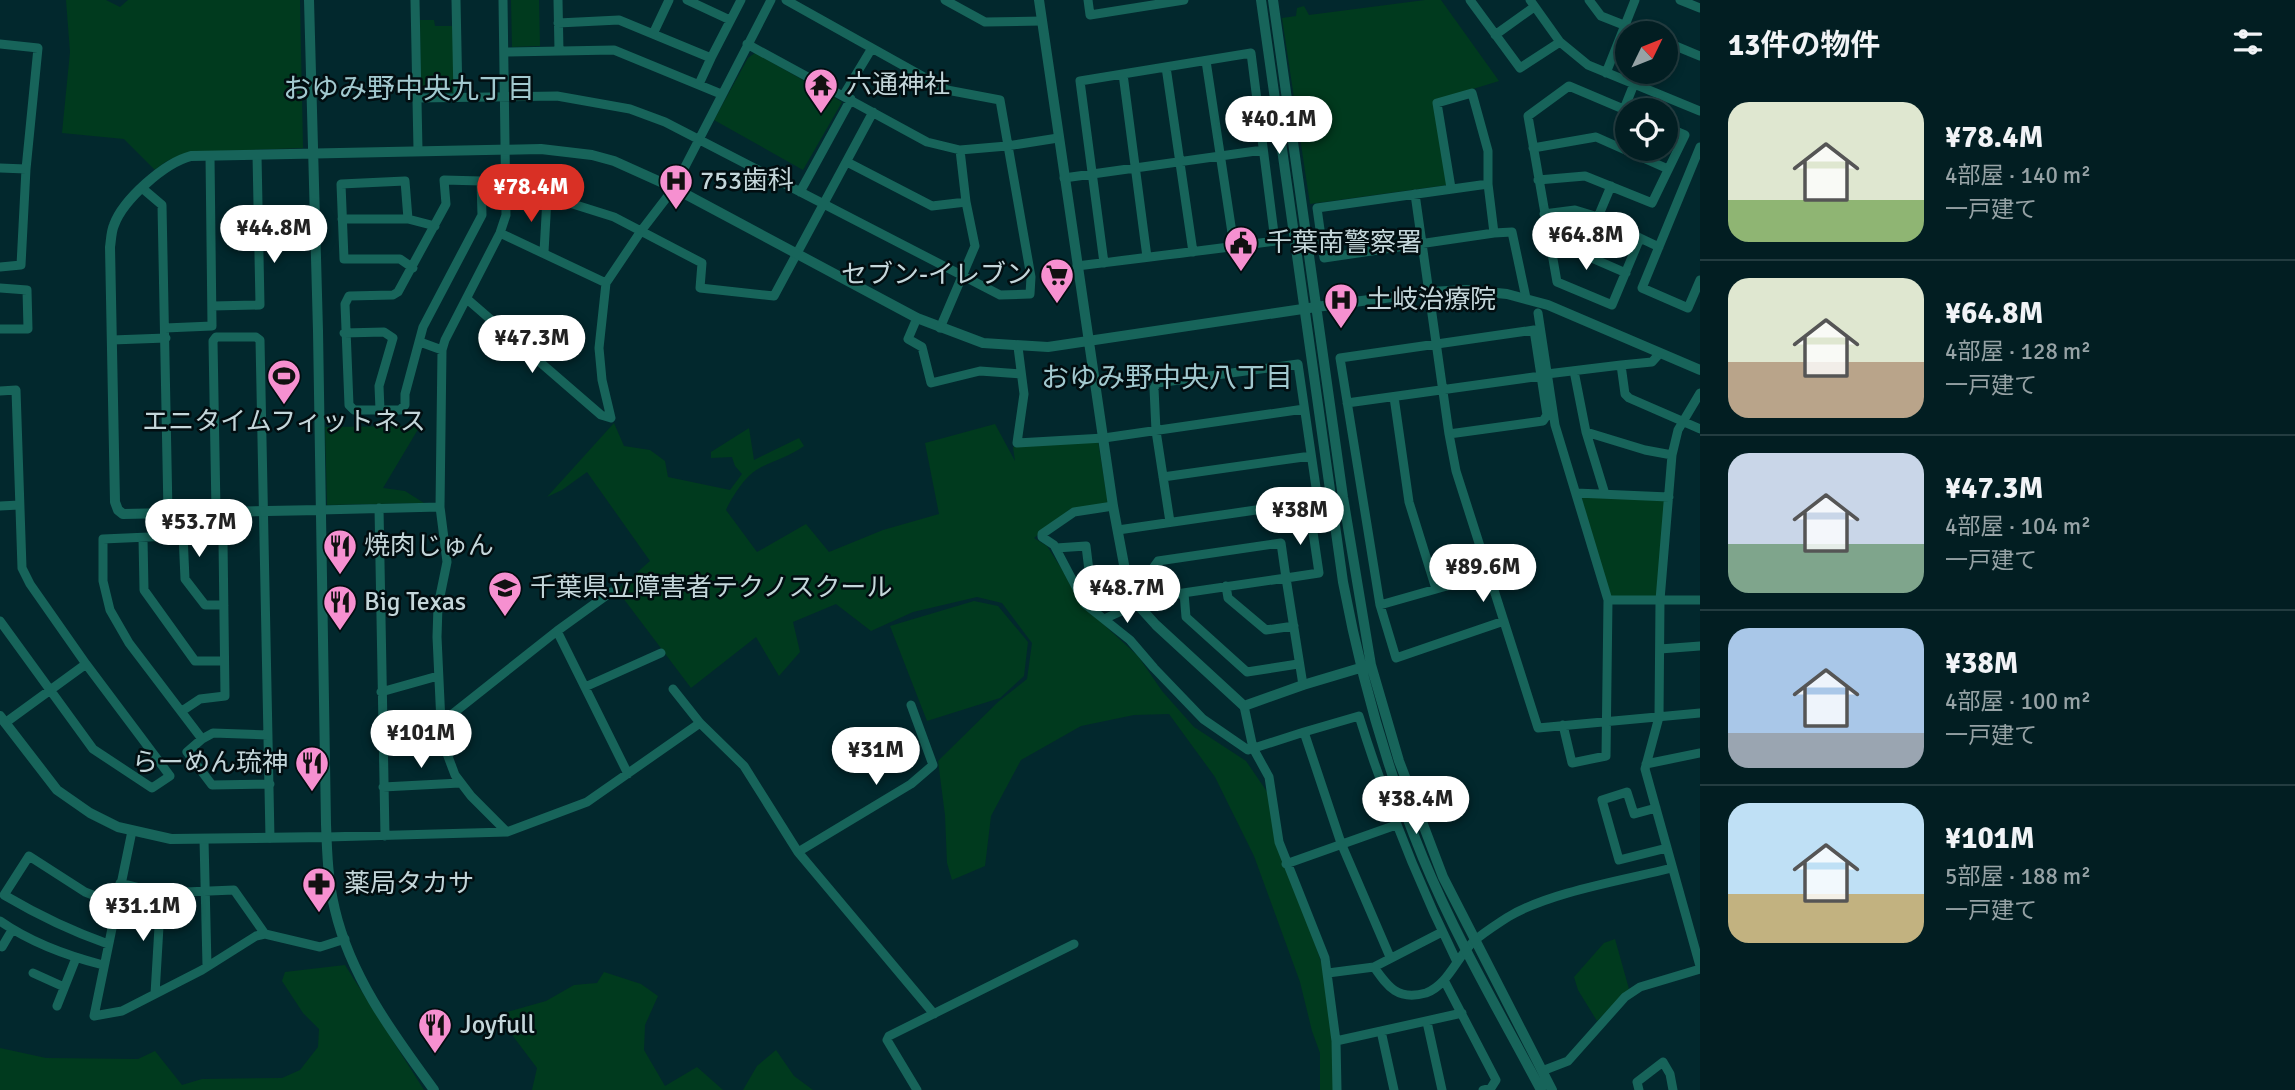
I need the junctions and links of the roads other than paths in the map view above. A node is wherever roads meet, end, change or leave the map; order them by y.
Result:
1 (310, 0) edge
2 (415, 0) edge
3 (456, 0) edge
4 (503, 0) edge
5 (558, 0) edge
6 (669, 0) edge
7 (687, 0) edge
8 (741, 0) edge
9 (771, 0) edge
10 (786, 0) edge
11 (945, 0) edge
12 (1039, 0) edge
13 (1088, 0) edge
14 (1184, 0) edge
15 (1261, 0) edge
16 (1273, 0) edge
17 (1470, 0) edge
18 (1589, 0) edge
19 (1635, 0) edge
20 (1680, 0) edge
21 (1136, 3) edge
22 (1532, 4) edge
23 (1700, 8) edge
24 (730, 20) junction
25 (1042, 21) junction
26 (1615, 21) edge
27 (1626, 21) edge
28 (558, 23) junction
29 (653, 34) junction
30 (1495, 35) junction
31 (1560, 42) junction
32 (0, 44) edge
33 (747, 44) junction
34 (1678, 47) edge
35 (872, 48) junction
36 (1615, 49) edge
37 (559, 51) junction
38 (504, 52) junction
39 (1700, 56) edge
40 (711, 58) junction
41 (1206, 61) junction
42 (1166, 67) junction
43 (1606, 73) junction
44 (1123, 74) junction
45 (1615, 77) edge
46 (699, 84) junction
47 (1634, 84) joint
48 (721, 94) junction
49 (458, 97) junction
50 (417, 98) junction
51 (505, 98) junction
52 (847, 98) junction
53 (1630, 98) edge
54 (1615, 105) edge
55 (1700, 110) edge
56 (873, 112) junction
57 (1678, 132) edge
58 (1058, 138) junction
59 (698, 140) junction
60 (1007, 146) junction
61 (1700, 147) edge
62 (1533, 148) junction
63 (506, 149) junction
64 (1678, 149) edge
65 (418, 150) junction
66 (960, 150) junction
67 (1263, 150) junction
68 (314, 154) junction
69 (257, 155) junction
70 (210, 156) junction
71 (1220, 156) junction
72 (1672, 161) edge
73 (847, 162) junction
74 (1180, 162) junction
75 (0, 168) edge
76 (1135, 168) junction
77 (26, 169) junction
78 (1668, 169) junction
79 (1092, 174) junction
80 (1064, 178) junction
81 (1538, 180) junction
82 (1488, 184) junction
83 (1611, 187) junction
84 (142, 188) junction
85 (674, 188) junction
86 (1451, 188) junction
87 (800, 192) junction
88 (1415, 194) junction
89 (507, 197) junction
90 (547, 198) junction
91 (966, 202) junction
92 (824, 205) junction
93 (1544, 214) junction
94 (1598, 218) junction
95 (342, 219) junction
96 (408, 219) junction
97 (435, 226) junction
98 (641, 231) junction
99 (500, 233) junction
100 (1494, 233) junction
101 (1640, 238) junction
102 (1423, 243) junction
103 (1234, 246) junction
104 (1659, 247) junction
105 (1550, 251) junction
106 (544, 252) junction
107 (1193, 252) junction
108 (796, 254) junction
109 (1147, 257) junction
110 (1104, 262) junction
111 (1077, 266) junction
112 (0, 267) edge
113 (413, 268) junction
114 (1626, 272) junction
115 (963, 275) junction
116 (1700, 280) edge
117 (606, 283) junction
118 (0, 288) edge
119 (1430, 292) junction
120 (1526, 298) junction
121 (467, 299) junction
122 (212, 306) junction
123 (1310, 308) junction
124 (1538, 313) dead end
125 (917, 318) junction
126 (165, 328) junction
127 (940, 328) junction
128 (0, 329) edge
129 (344, 332) junction
130 (166, 338) junction
131 (112, 340) junction
132 (420, 342) junction
133 (1088, 342) junction
134 (1436, 344) junction
135 (1018, 347) junction
136 (442, 350) junction
137 (1660, 353) junction
138 (1621, 365) junction
139 (1700, 370) edge
140 (1574, 371) junction
141 (1020, 374) junction
142 (1544, 375) junction
143 (1443, 390) junction
144 (0, 391) edge
145 (1700, 393) edge
146 (1394, 397) junction
147 (1347, 403) junction
148 (1304, 409) junction
149 (380, 410) junction
150 (1683, 421) junction
151 (1700, 429) edge
152 (1156, 431) junction
153 (1586, 432) junction
154 (1449, 434) junction
155 (1104, 438) junction
156 (1672, 455) junction
157 (1311, 456) junction
158 (1163, 477) junction
159 (1576, 494) junction
160 (1605, 494) junction
161 (1669, 497) junction
162 (19, 505) junction
163 (0, 506) edge
164 (1113, 506) junction
165 (440, 507) junction
166 (379, 508) junction
167 (320, 510) junction
168 (216, 511) junction
169 (182, 512) junction
170 (263, 512) junction
171 (1310, 512) dead end
172 (168, 513) junction
173 (1170, 522) junction
174 (1118, 530) junction
175 (183, 537) junction
176 (143, 538) junction
177 (1056, 548) junction
178 (1489, 574) junction
179 (1286, 578) junction
180 (1226, 586) junction
181 (1436, 589) junction
182 (611, 592) dead end
183 (1079, 593) junction
184 (1185, 593) junction
185 (1158, 596) junction
186 (1608, 600) junction
187 (1661, 600) junction
188 (1700, 600) edge
189 (1136, 602) junction
190 (224, 605) junction
191 (1380, 605) junction
192 (1104, 620) junction
193 (0, 621) edge
194 (1504, 621) junction
195 (1294, 626) junction
196 (557, 631) junction
197 (1700, 646) edge
198 (1660, 649) junction
199 (661, 653) dead end
200 (224, 661) junction
201 (86, 664) junction
202 (1298, 664) junction
203 (1360, 668) junction
204 (438, 676) junction
205 (1303, 685) junction
206 (585, 687) junction
207 (673, 689) dead end
208 (51, 690) junction
209 (381, 692) junction
210 (911, 705) dead end
211 (1244, 706) junction
212 (182, 711) junction
213 (1700, 713) edge
214 (1659, 717) junction
215 (3, 719) edge
216 (1608, 720) junction
217 (441, 723) junction
218 (700, 723) junction
219 (1563, 725) junction
220 (1304, 732) junction
221 (268, 735) junction
222 (202, 739) junction
223 (1253, 748) junction
224 (1700, 753) edge
225 (1646, 764) junction
226 (628, 774) junction
227 (460, 783) junction
228 (270, 784) junction
229 (383, 787) junction
230 (1656, 808) junction
231 (1396, 825) junction
232 (132, 831) junction
233 (507, 832) junction
234 (385, 836) junction
235 (271, 838) junction
236 (327, 838) junction
237 (204, 839) junction
238 (1341, 843) junction
239 (1667, 848) junction
240 (798, 852) junction
241 (1286, 864) junction
242 (1672, 868) junction
243 (120, 883) junction
244 (206, 891) junction
245 (161, 893) junction
246 (116, 904) junction
247 (0, 922) edge
248 (12, 930) junction
249 (1442, 932) junction
250 (265, 934) junction
251 (345, 939) junction
252 (108, 944) junction
253 (1074, 944) dead end
254 (1470, 945) junction
255 (2, 947) dead end
256 (1390, 957) junction
257 (76, 958) junction
258 (1457, 961) junction
259 (103, 965) junction
260 (207, 966) junction
261 (1374, 967) junction
262 (1700, 968) edge
263 (33, 973) dead end
264 (1328, 973) junction
265 (1444, 979) junction
266 (64, 987) junction
267 (155, 994) junction
268 (57, 1006) dead end
269 (1462, 1013) junction
270 (934, 1014) junction
271 (1427, 1022) junction
272 (1381, 1031) junction
273 (1336, 1041) junction
274 (1542, 1071) junction
275 (433, 1090) edge
276 (917, 1090) edge
277 (1337, 1090) edge
278 (1394, 1090) edge
279 (1441, 1090) edge
280 (1483, 1090) edge
281 (1541, 1090) edge
282 (1552, 1090) edge
283 (1639, 1090) edge
284 (1673, 1090) edge

1 - 68 street
2 - 50 street
3 - 49 street
4 - 38 street
5 - 28 street
6 - 29 street
7 - 24 street
8 - 24 street
9 - 33 street
10 - 35 street
11 - 25 street
12 - 25 street
13 - 21 street
14 - 21 street
15 - 123 street
16 - 123 street
17 - 30 street
18 - 26 street
19 - 27 street
20 - 23 street
22 - 30 street
22 - 31 street
24 - 40 street
25 - 58 street
28 - 29 street
28 - 37 street
29 - 40 street
30 - 31 street
31 - 43 street
32 - 77 street
33 - 48 street
33 - 52 street
34 - 39 street
35 - 52 street
35 - 60 street
36 - 43 street
37 - 38 street
37 - 46 street
38 - 51 street
40 - 46 street
41 - 42 street
41 - 67 street
41 - 71 street
42 - 44 street
42 - 74 street
43 - 45 street
44 - 76 street
44 - 79 street
46 - 48 street
47 - 53 street
47 - 55 street
48 - 59 street
49 - 50 street
49 - 51 street
50 - 65 street
51 - 59 street
51 - 63 street
52 - 56 street
52 - 87 street
54 - 62 street
56 - 66 street
56 - 73 street
57 - 64 street
58 - 60 street
58 - 80 street
59 - 85 street
59 - 87 street
60 - 66 street
60 - 115 street
61 - 104 street
62 - 78 street
62 - 81 street
63 - 65 street
63 - 85 street
63 - 89 street
65 - 68 street
66 - 91 street
67 - 71 street
67 - 103 street
68 - 69 street
68 - 167 street
69 - 70 street
69 - 122 street
70 - 84 street
70 - 122 street
71 - 74 street
71 - 103 street
72 - 78 street
73 - 91 street
73 - 92 street
74 - 76 street
74 - 107 street
75 - 77 street
76 - 79 street
76 - 109 street
77 - 112 street
78 - 83 street
79 - 80 street
79 - 110 street
80 - 111 street
81 - 83 street
81 - 93 street
82 - 86 street
82 - 86 street
82 - 100 street
83 - 94 street
84 - 126 street
84 - 131 street
85 - 98 street
85 - 108 street
86 - 88 street
87 - 92 street
88 - 102 street
88 - 102 street
89 - 90 street
89 - 99 street
90 - 98 street
90 - 106 street
91 - 115 street
92 - 108 street
92 - 115 street
93 - 94 street
93 - 105 street
94 - 101 street
95 - 96 street
95 - 96 street
95 - 113 street
96 - 97 street
97 - 113 street
97 - 132 street
98 - 108 street
98 - 117 street
99 - 106 street
99 - 121 street
100 - 102 street
100 - 120 street
101 - 104 street
101 - 114 street
102 - 119 street
103 - 107 street
104 - 116 street
105 - 114 street
105 - 114 street
106 - 117 street
107 - 109 street
108 - 125 street
109 - 110 street
110 - 111 street
111 - 133 street
113 - 129 street
115 - 127 street
117 - 121 street
118 - 128 street
119 - 120 street
119 - 123 street
119 - 134 street
120 - 137 street
121 - 136 street
122 - 126 street
123 - 133 street
123 - 203 street
123 - 254 street
124 - 142 street
125 - 127 street
125 - 141 street
126 - 130 street
127 - 135 street
129 - 149 street
129 - 149 street
130 - 131 street
130 - 172 street
131 - 172 street
132 - 136 street
132 - 149 street
133 - 135 street
133 - 155 street
134 - 142 street
134 - 143 street
134 - 147 street
135 - 141 street
136 - 165 street
137 - 138 street
137 - 139 street
138 - 140 street
138 - 150 street
140 - 142 street
140 - 153 street
141 - 155 street
142 - 143 street
142 - 154 street
142 - 159 street
143 - 146 street
143 - 154 street
144 - 162 street
145 - 150 street
146 - 147 street
146 - 181 street
147 - 191 street
148 - 152 street
148 - 152 street
148 - 157 street
150 - 151 street
150 - 156 street
152 - 155 street
152 - 158 street
153 - 156 street
153 - 160 street
154 - 178 street
155 - 164 street
156 - 161 street
157 - 158 street
157 - 173 street
158 - 173 street
159 - 160 street
159 - 186 street
160 - 161 street
161 - 187 street
162 - 163 street
162 - 201 street
164 - 174 street
164 - 177 street
165 - 166 street
165 - 204 street
166 - 167 street
166 - 209 street
167 - 170 street
167 - 236 street
168 - 169 street
168 - 170 street
168 - 170 street
169 - 172 street
169 - 175 street
170 - 221 street
171 - 179 street
173 - 174 street
174 - 189 street
175 - 176 street
175 - 190 street
175 - 190 street
176 - 200 street
176 - 212 street
177 - 183 street
177 - 183 street
178 - 181 street
178 - 194 street
179 - 180 street
179 - 185 street
179 - 195 street
180 - 184 street
180 - 195 street
181 - 191 street
182 - 196 street
183 - 192 street
184 - 185 street
184 - 202 street
185 - 189 street
186 - 187 street
186 - 216 street
187 - 188 street
187 - 198 street
189 - 192 street
189 - 211 street
190 - 200 street
191 - 194 street
192 - 223 street
193 - 208 street
194 - 219 street
195 - 202 street
196 - 206 street
196 - 217 street
197 - 198 street
198 - 214 street
199 - 206 street
200 - 212 street
201 - 208 street
201 - 208 street
202 - 205 street
203 - 205 street
203 - 254 street
204 - 209 street
204 - 217 street
205 - 211 street
206 - 226 street
207 - 218 street
208 - 215 street
209 - 229 street
210 - 240 street
211 - 223 street
212 - 222 street
213 - 214 street
214 - 216 street
214 - 225 street
215 - 232 street
216 - 219 street
216 - 219 street
217 - 227 street
218 - 226 street
218 - 240 street
220 - 223 street
220 - 231 street
220 - 238 street
221 - 222 street
221 - 228 street
222 - 228 street
223 - 241 street
224 - 225 street
225 - 230 street
226 - 233 street
227 - 229 street
227 - 233 street
228 - 235 street
229 - 234 street
230 - 239 street
230 - 239 street
231 - 238 street
231 - 249 street
232 - 237 street
232 - 243 street
233 - 234 street
234 - 236 street
235 - 236 street
235 - 237 street
236 - 251 street
237 - 244 street
238 - 241 street
238 - 256 street
239 - 242 street
240 - 270 street
241 - 264 street
242 - 254 street
242 - 262 street
243 - 245 street
243 - 246 street
244 - 245 street
244 - 250 street
244 - 260 street
245 - 267 street
246 - 252 street
246 - 252 street
247 - 248 street
248 - 255 street
248 - 257 street
249 - 256 street
249 - 258 street
250 - 251 street
250 - 260 street
251 - 275 street
252 - 259 street
253 - 270 street
254 - 258 street
254 - 274 street
254 - 281 street
256 - 261 street
257 - 259 street
257 - 266 street
258 - 265 street
259 - 267 street
260 - 267 street
261 - 264 street
261 - 265 street
262 - 274 street
263 - 266 street
264 - 273 street
265 - 269 street
266 - 268 street
269 - 271 street
269 - 280 street
270 - 276 street
271 - 272 street
271 - 279 street
272 - 273 street
272 - 278 street
273 - 277 street
274 - 282 street
283 - 284 street

